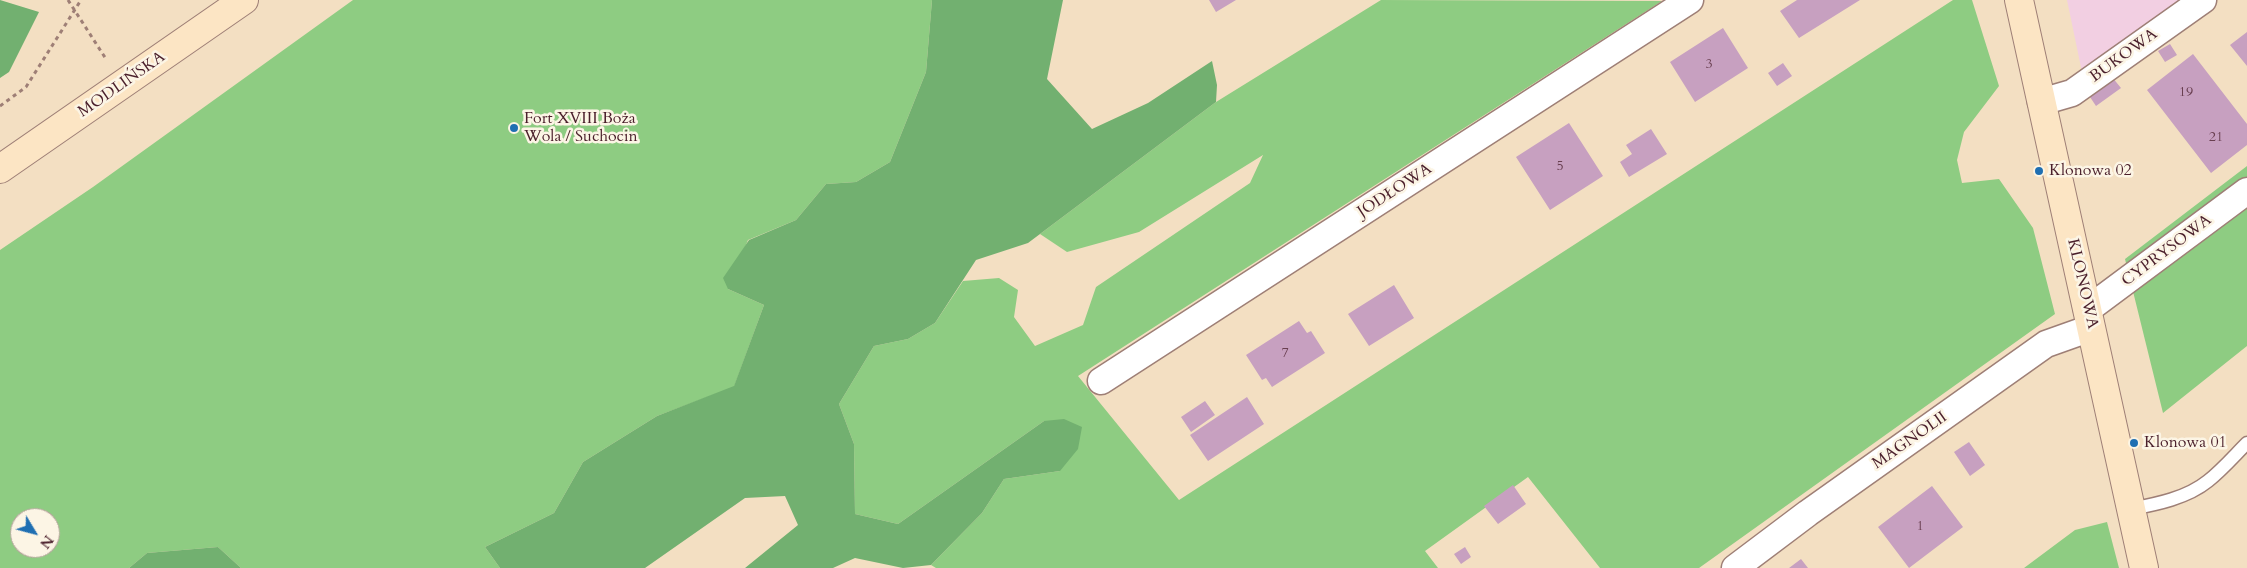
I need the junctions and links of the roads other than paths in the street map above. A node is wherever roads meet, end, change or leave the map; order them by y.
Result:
1 (244, 0) edge
2 (1690, 0) edge
3 (2019, 0) edge
4 (2203, 0) edge
5 (2041, 102) junction
6 (0, 169) edge
7 (2247, 191) edge
8 (2089, 319) junction
9 (1101, 381) dead end
10 (2247, 443) edge
11 (2131, 509) junction
12 (1736, 568) edge
13 (2144, 568) edge

1 - 6 street, MODLIŃSKA
2 - 9 street, JODŁOWA
3 - 5 street, KLONOWA
4 - 5 street, BUKOWA
5 - 8 street, KLONOWA
7 - 8 street, CYPRYSOWA
8 - 11 street, KLONOWA
8 - 12 street, MAGNOLII
10 - 11 lane
11 - 13 street, KLONOWA

